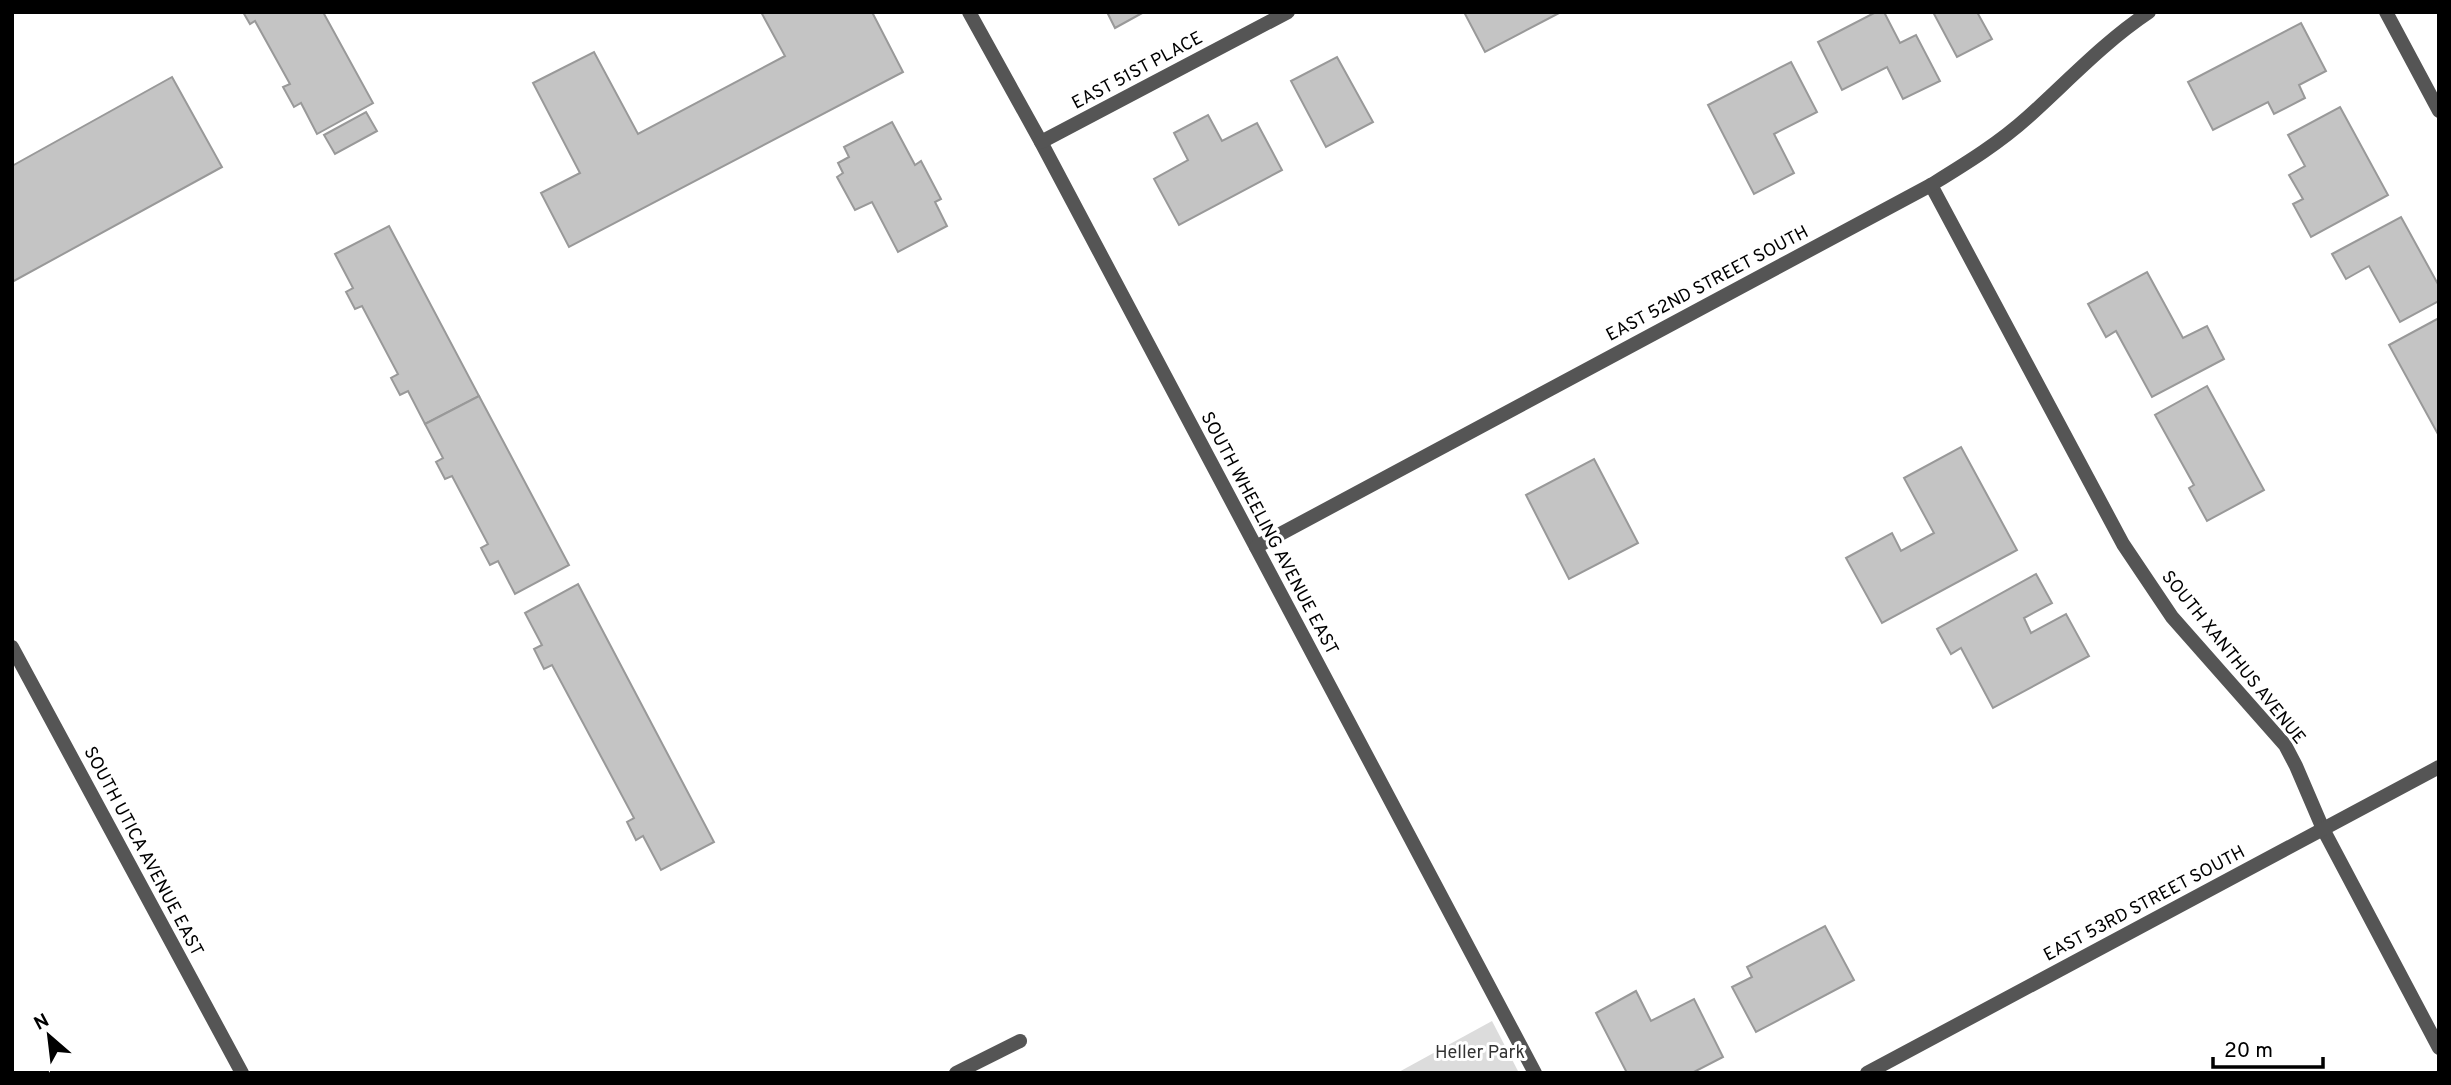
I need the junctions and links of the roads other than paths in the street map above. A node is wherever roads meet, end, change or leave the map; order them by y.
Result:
1 (969, 12) edge
2 (1288, 12) edge
3 (2149, 12) edge
4 (2386, 12) edge
5 (2439, 111) edge
6 (1041, 142) junction
7 (1931, 185) junction
8 (1256, 547) junction
9 (12, 648) edge
10 (2439, 767) edge
11 (2323, 829) junction
12 (1020, 1041) dead end
13 (2439, 1048) edge
14 (242, 1073) edge
15 (956, 1073) edge
16 (1535, 1073) edge
17 (1867, 1073) edge

1 - 6 street, SOUTH WHEELING AVENUE EAST
2 - 6 street, EAST 51ST PLACE
3 - 7 street, EAST 52ND STREET SOUTH
4 - 5 street
6 - 8 street, SOUTH WHEELING AVENUE EAST
7 - 8 street, EAST 52ND STREET SOUTH
7 - 11 street, SOUTH XANTHUS AVENUE
8 - 16 street, SOUTH WHEELING AVENUE EAST
9 - 14 street, SOUTH UTICA AVENUE EAST
10 - 11 street, EAST 53RD STREET SOUTH
11 - 13 street, SOUTH XANTHUS AVENUE
11 - 17 street, EAST 53RD STREET SOUTH
12 - 15 street

